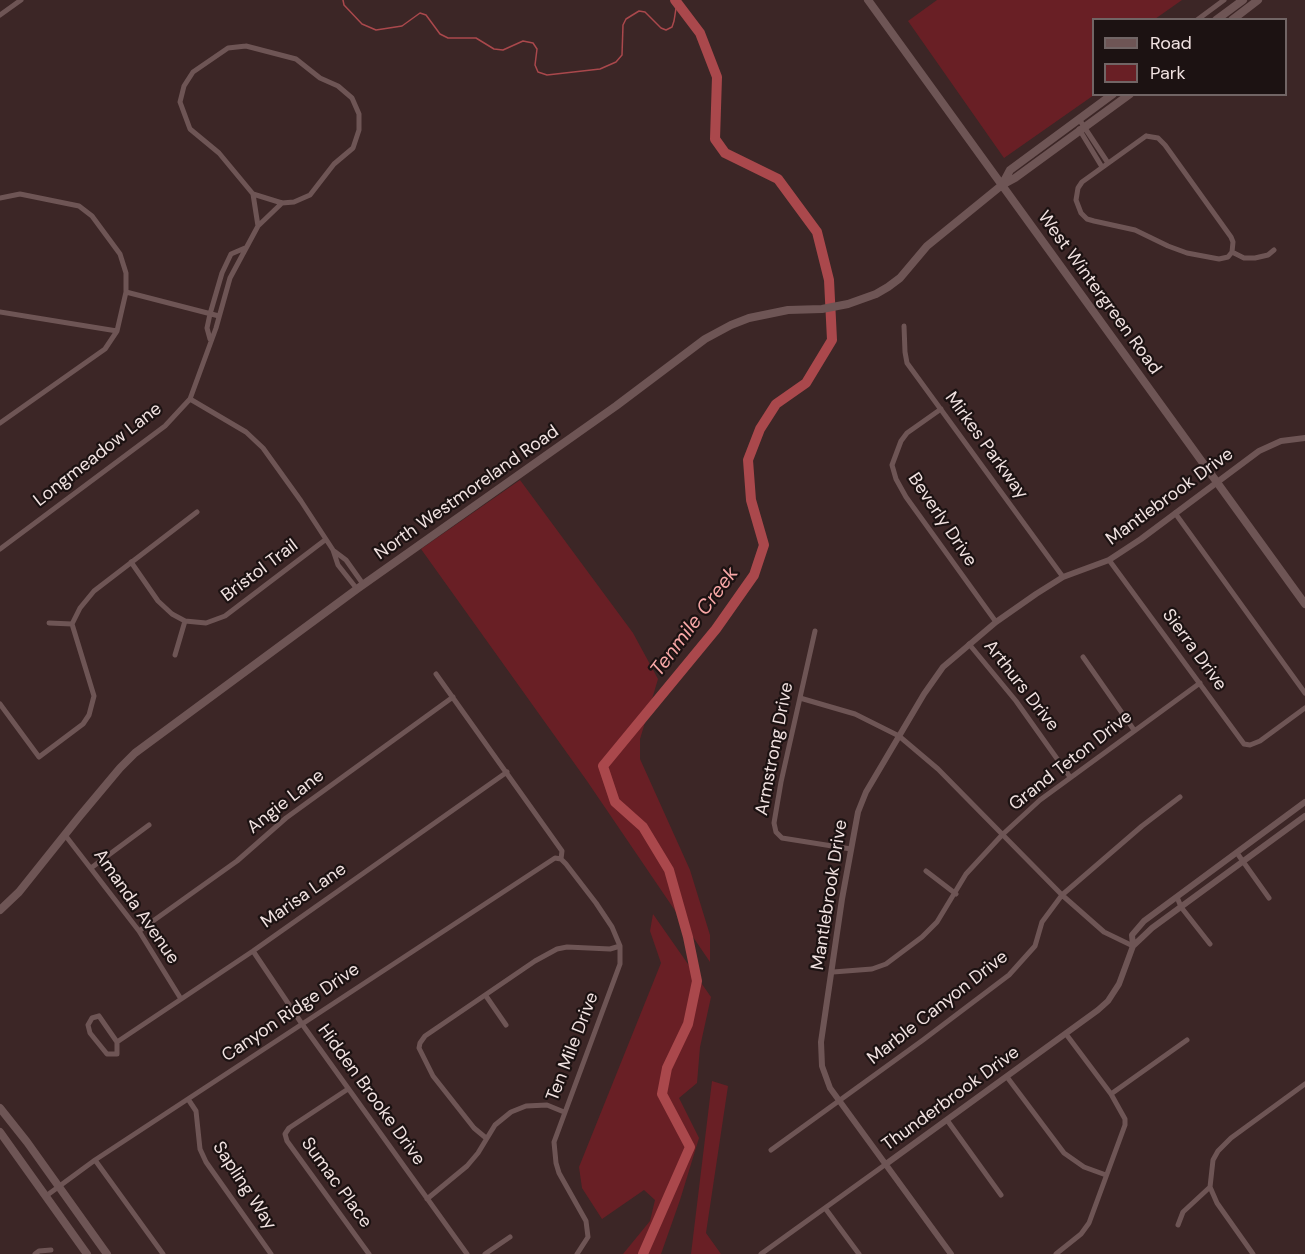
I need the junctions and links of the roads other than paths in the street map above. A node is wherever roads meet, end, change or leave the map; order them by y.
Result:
1 (21, 0) edge
2 (868, 0) edge
3 (1224, 0) edge
4 (1242, 0) edge
5 (1258, 0) edge
6 (0, 15) edge
7 (1200, 18) edge
8 (1219, 18) edge
9 (1235, 18) edge
10 (1110, 96) edge
11 (1127, 96) edge
12 (1077, 121) junction
13 (1082, 129) junction
14 (1105, 165) junction
15 (1002, 185) junction
16 (253, 194) junction
17 (0, 198) edge
18 (282, 203) junction
19 (258, 226) junction
20 (245, 248) junction
21 (1274, 250) dead end
22 (1232, 252) junction
23 (126, 292) junction
24 (0, 312) edge
25 (210, 314) junction
26 (219, 316) junction
27 (904, 326) dead end
28 (117, 331) junction
29 (210, 339) junction
30 (190, 399) junction
31 (941, 409) junction
32 (0, 423) edge
33 (1305, 438) edge
34 (1217, 482) junction
35 (198, 512) dead end
36 (1175, 513) junction
37 (325, 540) junction
38 (0, 549) edge
39 (1109, 560) junction
40 (131, 562) junction
41 (1063, 578) junction
42 (360, 586) junction
43 (1305, 604) edge
44 (185, 621) junction
45 (996, 622) junction
46 (49, 623) dead end
47 (72, 624) junction
48 (815, 631) dead end
49 (969, 644) junction
50 (175, 655) dead end
51 (1083, 657) dead end
52 (436, 674) dead end
53 (1200, 683) junction
54 (1305, 693) edge
55 (453, 697) junction
56 (800, 698) junction
57 (0, 704) edge
58 (1305, 708) edge
59 (1134, 730) junction
60 (898, 736) junction
61 (507, 772) junction
62 (1070, 777) junction
63 (1180, 797) dead end
64 (1305, 802) edge
65 (1297, 808) junction
66 (1304, 817) edge
67 (149, 825) dead end
68 (65, 835) junction
69 (1002, 835) junction
70 (851, 849) junction
71 (1237, 853) junction
72 (558, 858) junction
73 (1243, 862) junction
74 (91, 868) junction
75 (926, 871) dead end
76 (956, 894) junction
77 (1062, 895) junction
78 (1177, 897) junction
79 (1269, 898) dead end
80 (1181, 907) junction
81 (0, 910) edge
82 (139, 931) junction
83 (1209, 944) dead end
84 (620, 946) junction
85 (1133, 946) junction
86 (253, 951) junction
87 (833, 972) junction
88 (486, 996) junction
89 (181, 999) junction
90 (302, 1024) junction
91 (506, 1025) dead end
92 (1066, 1034) junction
93 (1187, 1040) dead end
94 (117, 1042) junction
95 (1007, 1077) junction
96 (1305, 1084) edge
97 (348, 1089) junction
98 (1111, 1094) junction
99 (188, 1099) junction
100 (840, 1101) junction
101 (0, 1108) edge
102 (564, 1112) junction
103 (947, 1120) junction
104 (0, 1132) edge
105 (486, 1138) junction
106 (771, 1150) dead end
107 (95, 1160) junction
108 (886, 1164) junction
109 (1106, 1175) junction
110 (59, 1187) junction
111 (1210, 1187) junction
112 (1001, 1195) dead end
113 (46, 1196) junction
114 (427, 1199) junction
115 (825, 1208) junction
116 (1179, 1225) dead end
117 (510, 1237) dead end
118 (51, 1250) dead end
119 (764, 1253) edge
120 (35, 1254) edge
121 (87, 1254) edge
122 (107, 1254) edge
123 (163, 1254) edge
124 (271, 1254) edge
125 (369, 1254) edge
126 (467, 1254) edge
127 (485, 1254) edge
128 (577, 1254) edge
129 (859, 1254) edge
130 (951, 1254) edge
131 (1056, 1254) edge
132 (1253, 1254) edge

1 - 6 street
2 - 15 main road, West Wintergreen Road
3 - 7 street
4 - 8 main road
5 - 9 main road
10 - 12 main road, North Westmoreland Road
11 - 13 main road, North Westmoreland Road
12 - 13 street
12 - 15 main road, North Westmoreland Road
13 - 14 street
13 - 15 main road, North Westmoreland Road
14 - 22 street
14 - 22 street
15 - 34 main road, West Wintergreen Road
15 - 42 main road, North Westmoreland Road
16 - 18 street
16 - 18 street
16 - 19 street
17 - 23 street
18 - 19 street, Longmeadow Lane
19 - 20 street, Longmeadow Lane
20 - 25 street, Longmeadow Lane
20 - 26 street, Longmeadow Lane
21 - 22 street
23 - 25 street
23 - 28 street
24 - 28 street
25 - 26 street
25 - 29 street, Longmeadow Lane
26 - 29 street, Longmeadow Lane
27 - 31 street, Mirkes Parkway
28 - 32 street
29 - 30 street, Longmeadow Lane
30 - 37 street
30 - 38 street, Longmeadow Lane
31 - 41 street, Mirkes Parkway
31 - 45 street, Beverly Drive
33 - 34 street, Mantlebrook Drive
34 - 36 street, Mantlebrook Drive
34 - 43 main road, West Wintergreen Road
35 - 40 street
36 - 39 street, Mantlebrook Drive
36 - 54 street
37 - 42 street
37 - 44 street, Bristol Trail
39 - 41 street, Mantlebrook Drive
39 - 53 street, Sierra Drive
40 - 44 street
40 - 47 street
41 - 45 street, Mantlebrook Drive
42 - 68 main road, North Westmoreland Road
44 - 50 street
45 - 49 street, Mantlebrook Drive
46 - 47 street
47 - 57 street
48 - 56 street, Armstrong Drive
49 - 60 street, Mantlebrook Drive
49 - 62 street, Arthurs Drive
51 - 59 street
52 - 55 street
53 - 58 street, Sierra Drive
53 - 59 street, Grand Teton Drive
55 - 61 street
55 - 82 street, Angie Lane
56 - 60 street
56 - 70 street, Armstrong Drive
59 - 62 street, Grand Teton Drive
60 - 69 street
60 - 70 street, Mantlebrook Drive
61 - 72 street
61 - 86 street, Marisa Lane
62 - 69 street, Grand Teton Drive
63 - 77 street, Marble Canyon Drive
64 - 65 street, Thunderbrook Drive
65 - 66 street
65 - 71 street, Thunderbrook Drive
66 - 73 street, Thunderbrook Drive
67 - 74 street
68 - 74 street, Amanda Avenue
68 - 81 main road, North Westmoreland Road
69 - 76 street, Grand Teton Drive
69 - 77 street
70 - 87 street, Mantlebrook Drive
71 - 73 street
71 - 78 street, Thunderbrook Drive
72 - 84 street
72 - 90 street, Canyon Ridge Drive
73 - 79 street
73 - 80 street, Thunderbrook Drive
74 - 82 street, Amanda Avenue
75 - 76 street
76 - 87 street, Grand Teton Drive
77 - 85 street
77 - 100 street, Marble Canyon Drive
78 - 80 street
78 - 85 street, Thunderbrook Drive
80 - 83 street
80 - 85 street, Thunderbrook Drive
82 - 89 street, Amanda Avenue
84 - 88 street
84 - 102 street, Ten Mile Drive
85 - 92 street, Thunderbrook Drive
86 - 89 street, Marisa Lane
86 - 90 street, Hidden Brooke Drive
87 - 100 street, Mantlebrook Drive
88 - 91 street
88 - 105 street
89 - 94 street, Marisa Lane
90 - 97 street, Hidden Brooke Drive
90 - 99 street, Canyon Ridge Drive
92 - 95 street, Thunderbrook Drive
92 - 98 street
93 - 98 street
94 - 94 street, Marisa Lane
95 - 103 street, Thunderbrook Drive
95 - 109 street
96 - 111 street
97 - 114 street, Hidden Brooke Drive
97 - 125 street, Sumac Place
98 - 109 street
99 - 107 street, Canyon Ridge Drive
99 - 124 street, Sapling Way
100 - 106 street, Marble Canyon Drive
100 - 108 street, Mantlebrook Drive
101 - 110 main road
102 - 105 street
102 - 128 street, Ten Mile Drive
103 - 108 street, Thunderbrook Drive
103 - 112 street
104 - 113 main road
105 - 114 street
107 - 110 street, Canyon Ridge Drive
107 - 123 street
108 - 115 street, Thunderbrook Drive
108 - 130 street, Mantlebrook Drive
109 - 131 street
110 - 113 street, Canyon Ridge Drive
110 - 122 main road
111 - 116 street
111 - 132 street
113 - 121 main road
114 - 126 street, Hidden Brooke Drive
115 - 119 street, Thunderbrook Drive
115 - 129 street
117 - 127 street
118 - 120 street

